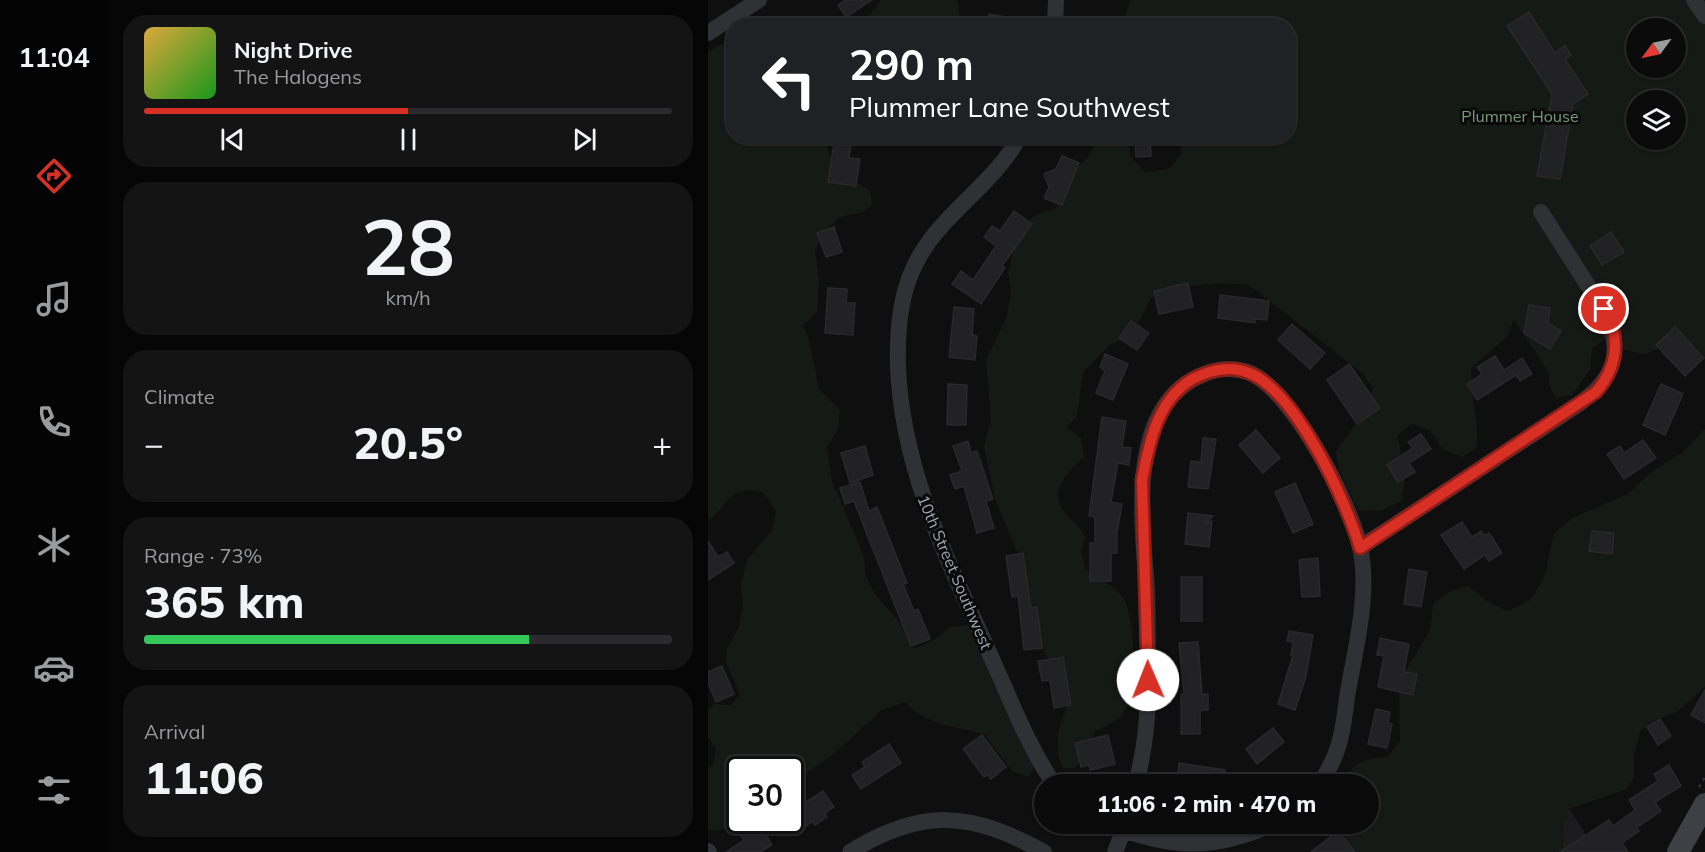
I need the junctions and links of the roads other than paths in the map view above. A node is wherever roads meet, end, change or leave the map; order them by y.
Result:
1 (759, 0) edge
2 (1056, 0) edge
3 (1694, 0) edge
4 (1705, 16) edge
5 (731, 18) edge
6 (1055, 18) edge
7 (726, 21) edge
8 (708, 33) edge
9 (1015, 144) edge
10 (1540, 212) dead end
11 (1360, 548) junction
12 (1048, 774) edge
13 (1138, 774) edge
14 (1324, 774) edge
15 (1705, 804) edge
16 (1122, 834) edge
17 (1142, 834) edge
18 (1253, 834) edge
19 (850, 852) edge
20 (1044, 852) edge
21 (1115, 852) edge
22 (1678, 852) edge

1 - 5 street
2 - 6 street
3 - 4 street
7 - 8 street
9 - 12 street, 10th Street Southwest
10 - 11 street
11 - 13 street
11 - 14 street
15 - 22 street
16 - 21 street
17 - 18 street
19 - 20 street

